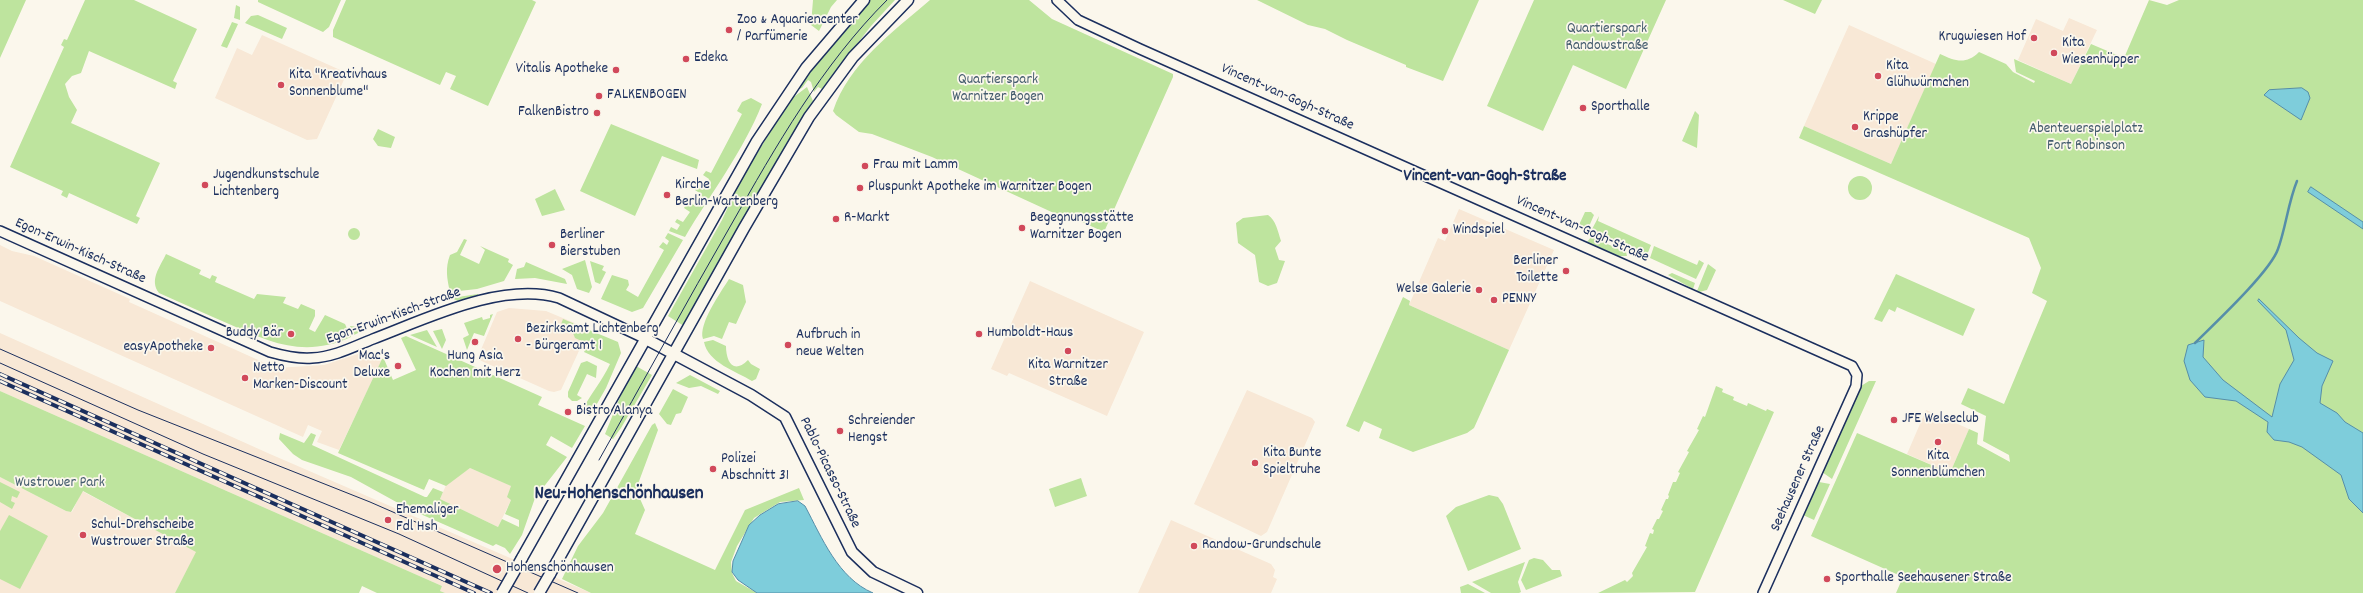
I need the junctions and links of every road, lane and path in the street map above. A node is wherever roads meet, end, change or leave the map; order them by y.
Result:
1 (864, 0) edge
2 (908, 0) edge
3 (1057, 0) edge
4 (0, 232) edge
5 (644, 338) junction
6 (674, 353) junction
7 (1857, 375) joint
8 (502, 593) edge
9 (539, 593) edge
10 (917, 593) edge
11 (1763, 593) edge

1 - 5 main road
2 - 6 main road
3 - 7 street, Vincent-van-Gogh-Straße
4 - 5 street, Egon-Erwin-Kisch-Straße
5 - 6 main road, Pablo-Picasso-Straße
5 - 8 main road, bridge
6 - 9 main road, bridge
6 - 10 main road, Pablo-Picasso-Straße
7 - 11 street, Seehausener Straße

